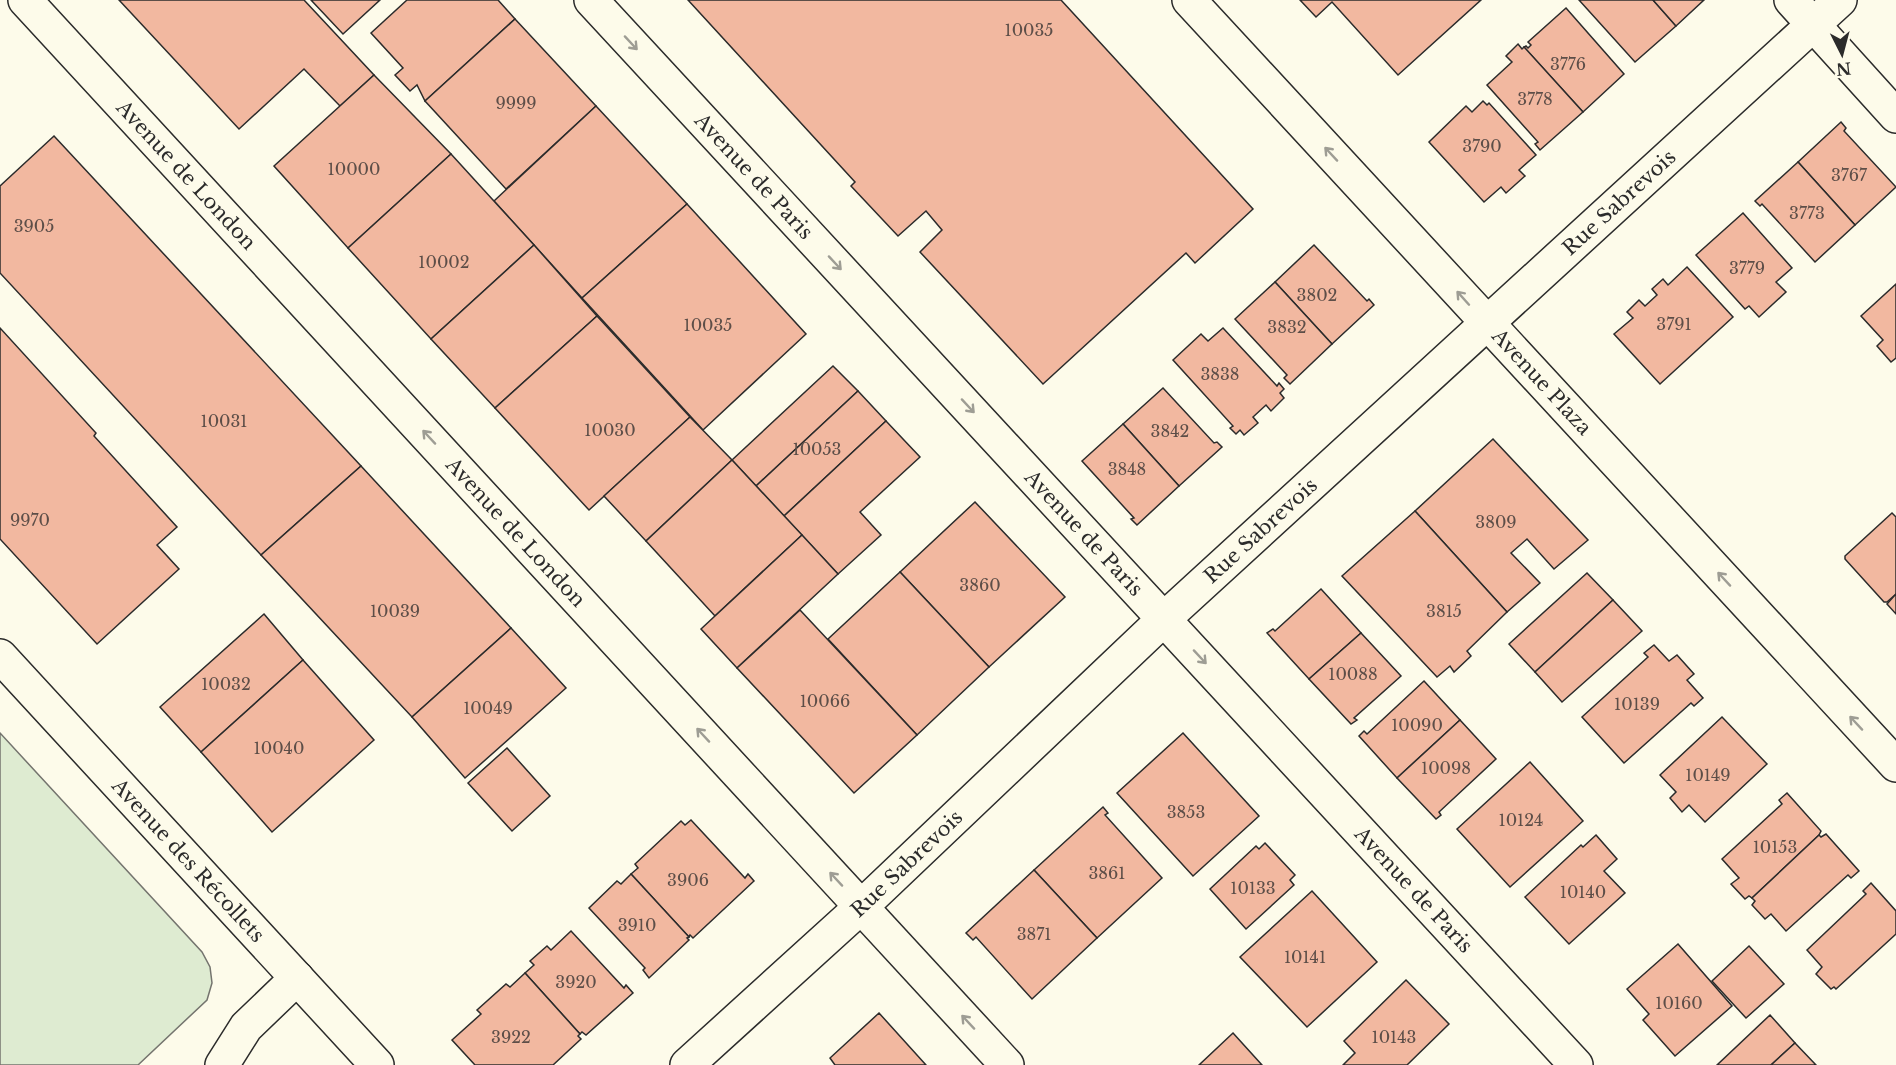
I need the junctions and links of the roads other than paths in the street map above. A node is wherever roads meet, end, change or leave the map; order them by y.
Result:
1 (25, 0) edge
2 (591, 0) edge
3 (1189, 0) edge
4 (1791, 0) edge
5 (1839, 0) edge
6 (1812, 25) junction
7 (1896, 116) edge
8 (1487, 324) junction
9 (1165, 618) junction
10 (0, 656) edge
11 (1896, 765) edge
12 (861, 907) junction
13 (297, 978) junction
14 (222, 1065) edge
15 (377, 1065) edge
16 (687, 1065) edge
17 (1007, 1065) edge
18 (1576, 1065) edge

12 -> 1 street, Avenue de London
2 -> 9 street, Avenue de Paris
8 -> 3 street, Avenue Plaza
4 - 6 street
5 - 6 street, Rue Sabrevois
6 - 7 street
6 - 8 street, Rue Sabrevois
8 - 9 street, Rue Sabrevois
11 -> 8 street, Avenue Plaza
9 - 12 street, Rue Sabrevois
9 -> 18 street, Avenue de Paris
10 - 13 street, Avenue des Récollets
12 - 16 street, Rue Sabrevois
17 -> 12 street, Avenue de London
13 - 14 street
13 - 15 street, Avenue des Récollets

